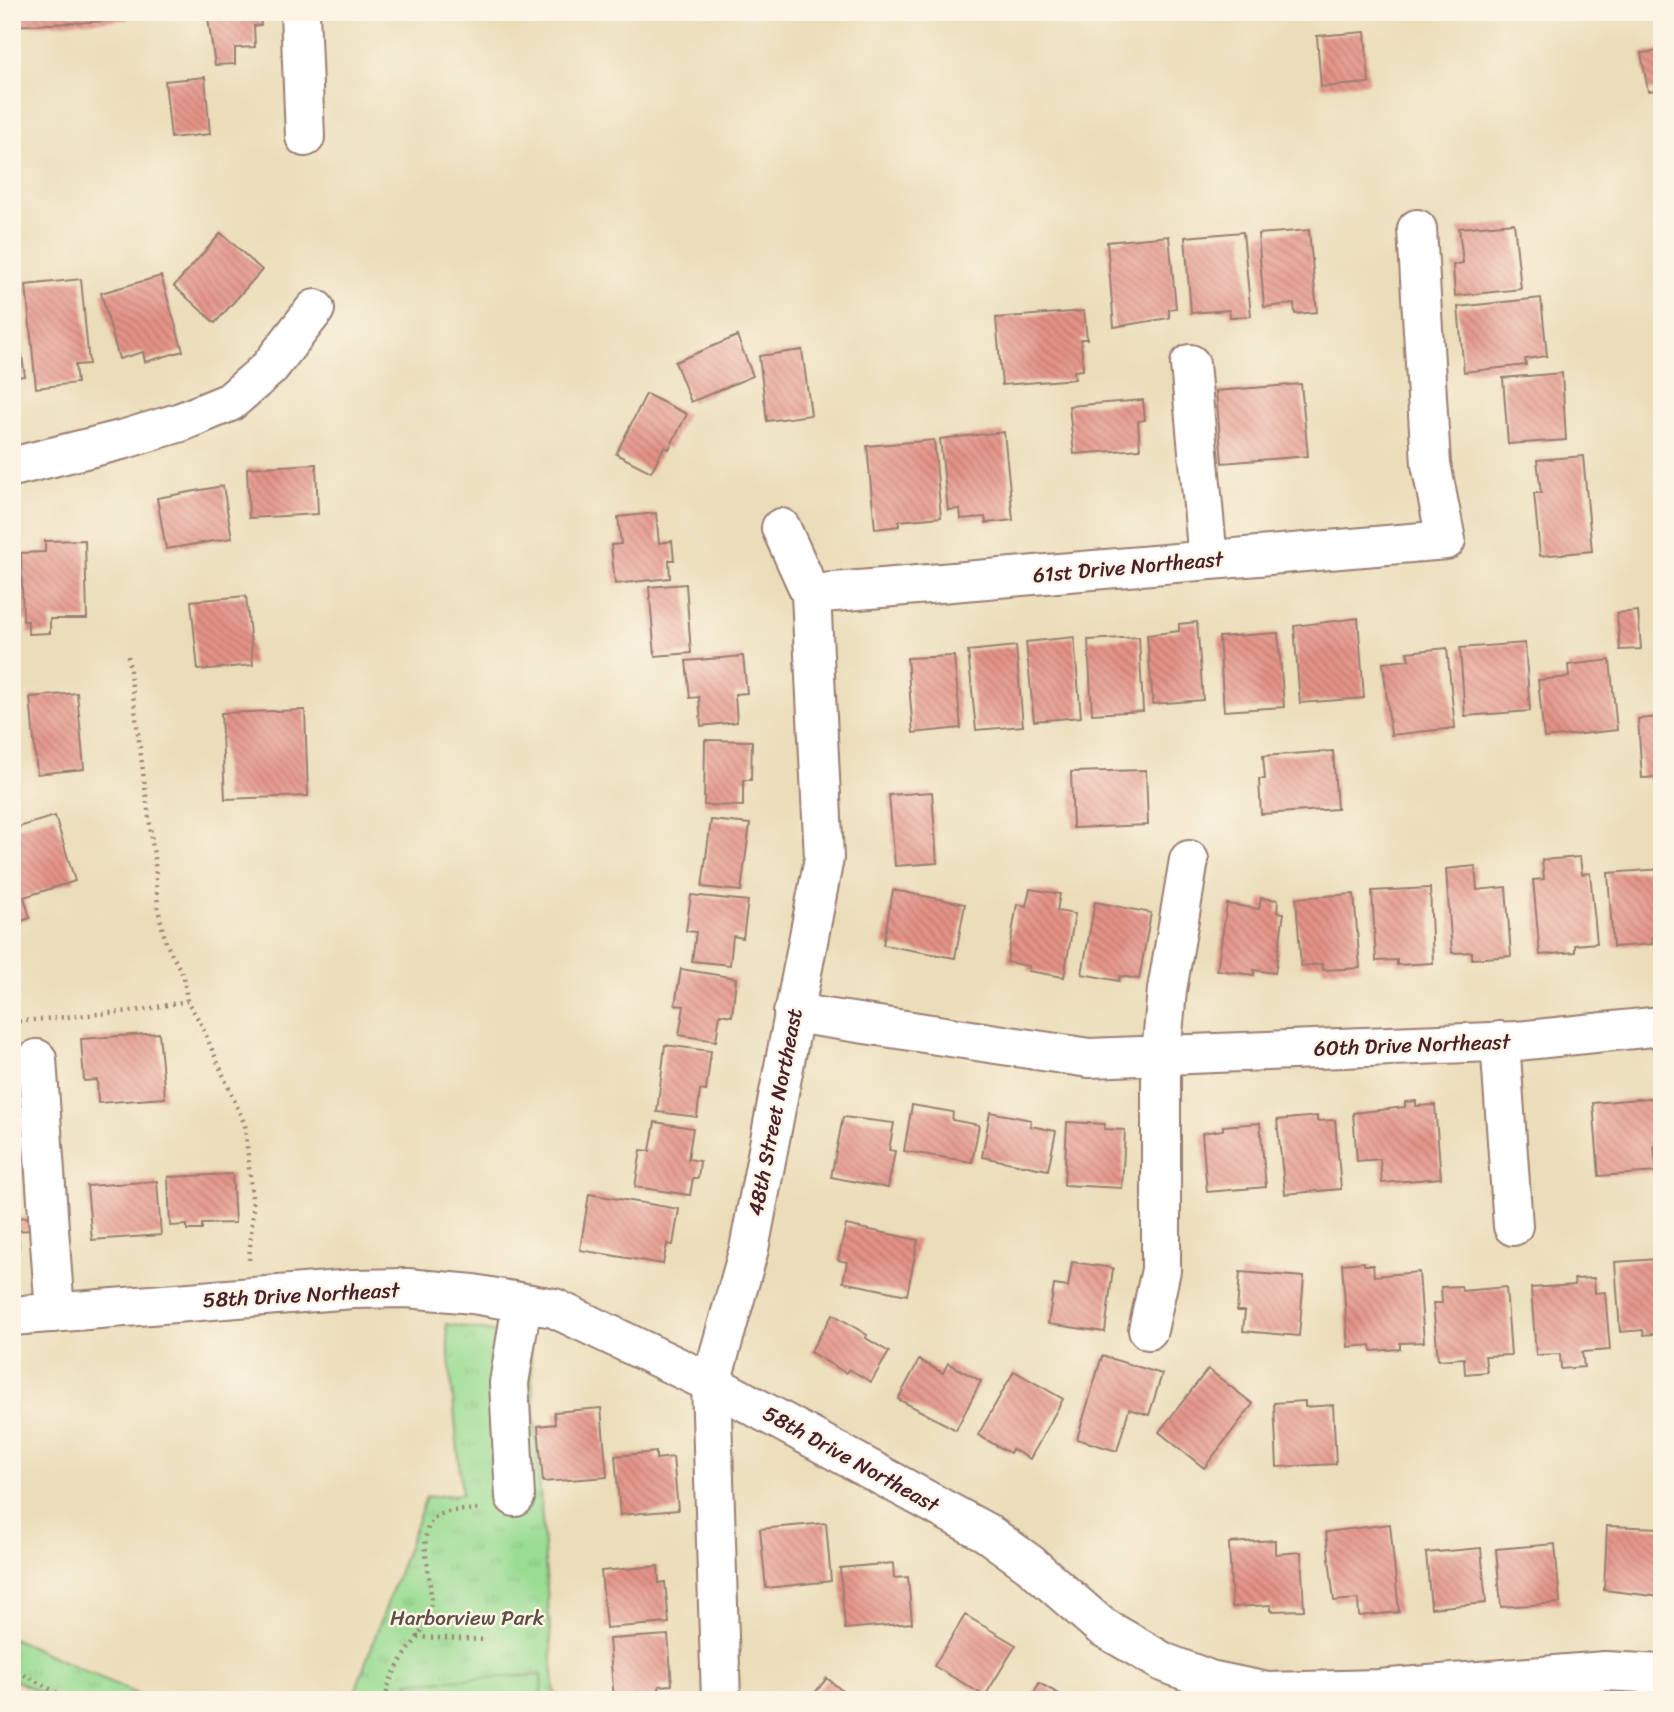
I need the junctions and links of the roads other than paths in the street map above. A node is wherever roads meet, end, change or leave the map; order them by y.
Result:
1 (300, 12) edge
2 (306, 137) dead end
3 (1417, 229) dead end
4 (315, 309) dead end
5 (1189, 364) dead end
6 (12, 467) edge
7 (781, 528) dead end
8 (1208, 560) junction
9 (811, 594) junction
10 (1189, 860) dead end
11 (793, 1013) junction
12 (1662, 1026) edge
13 (1500, 1041) junction
14 (1161, 1055) junction
15 (37, 1059) dead end
16 (1513, 1226) dead end
17 (522, 1303) junction
18 (55, 1313) junction
19 (12, 1316) edge
20 (1149, 1330) dead end
21 (711, 1383) junction
22 (515, 1497) road end
23 (1662, 1674) edge
24 (1378, 1694) edge
25 (721, 1700) edge

1 - 2 street
3 - 8 street, 61st Drive Northeast
4 - 6 street
5 - 8 street
7 - 9 street, 48th Street Northeast
8 - 9 street, 61st Drive Northeast
9 - 11 street, 48th Street Northeast
10 - 14 street
11 - 14 street, 60th Drive Northeast
11 - 21 street, 48th Street Northeast
12 - 13 street, 60th Drive Northeast
13 - 14 street, 60th Drive Northeast
13 - 16 street
14 - 20 street
15 - 18 street
17 - 18 street, 58th Drive Northeast
17 - 21 street, 58th Drive Northeast
17 - 22 street
18 - 19 street, 58th Drive Northeast
21 - 24 street, 58th Drive Northeast
21 - 25 street, 48th Street Northeast
23 - 24 street, 58th Drive Northeast

